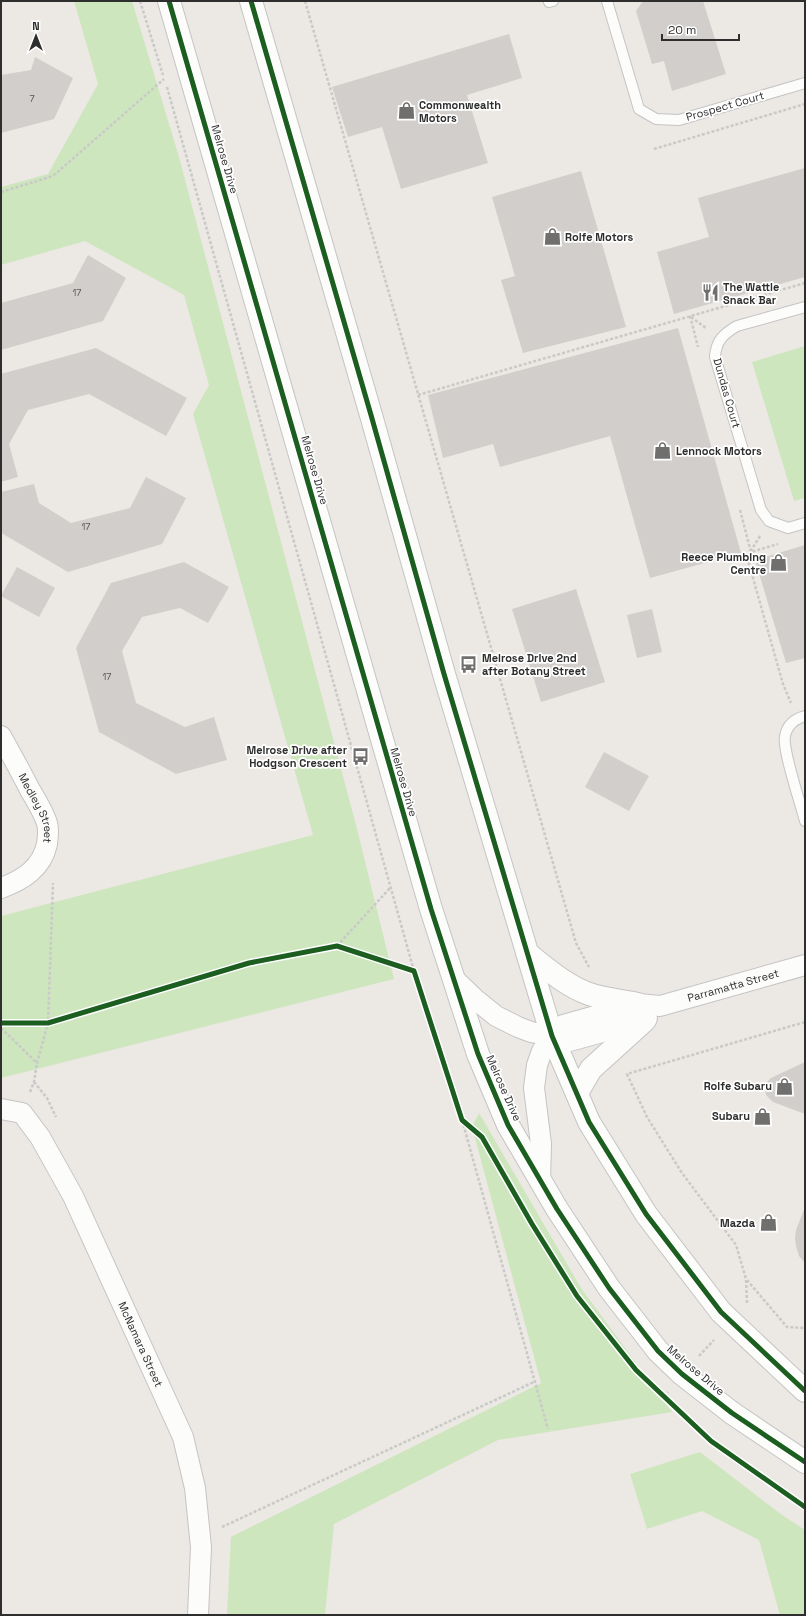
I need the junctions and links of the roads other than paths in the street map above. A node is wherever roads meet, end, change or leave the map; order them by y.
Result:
1 (169, 1) edge
2 (251, 1) edge
3 (607, 1) edge
4 (805, 83) edge
5 (805, 307) edge
6 (805, 523) edge
7 (801, 717) edge
8 (1, 736) edge
9 (805, 821) edge
10 (1, 888) edge
11 (527, 953) junction
12 (805, 965) edge
13 (454, 978) junction
14 (648, 1010) junction
15 (552, 1036) junction
16 (577, 1093) junction
17 (1, 1109) edge
18 (540, 1180) junction
19 (805, 1390) edge
20 (805, 1462) edge
21 (198, 1615) edge

1 - 13 main road, Melrose Drive
2 - 11 main road
3 - 4 lane, Prospect Court
5 - 6 lane, Dundas Court
7 - 9 lane
8 - 10 street, Medley Street
11 - 14 main road
11 - 15 main road
12 - 14 street, Parramatta Street
13 - 15 street
13 - 18 main road, Melrose Drive
14 - 15 street, Parramatta Street
14 - 16 main road
15 - 16 main road
15 - 18 street, Parramatta Street
16 - 19 main road
17 - 21 street, McNamara Street
18 - 20 main road, Melrose Drive

